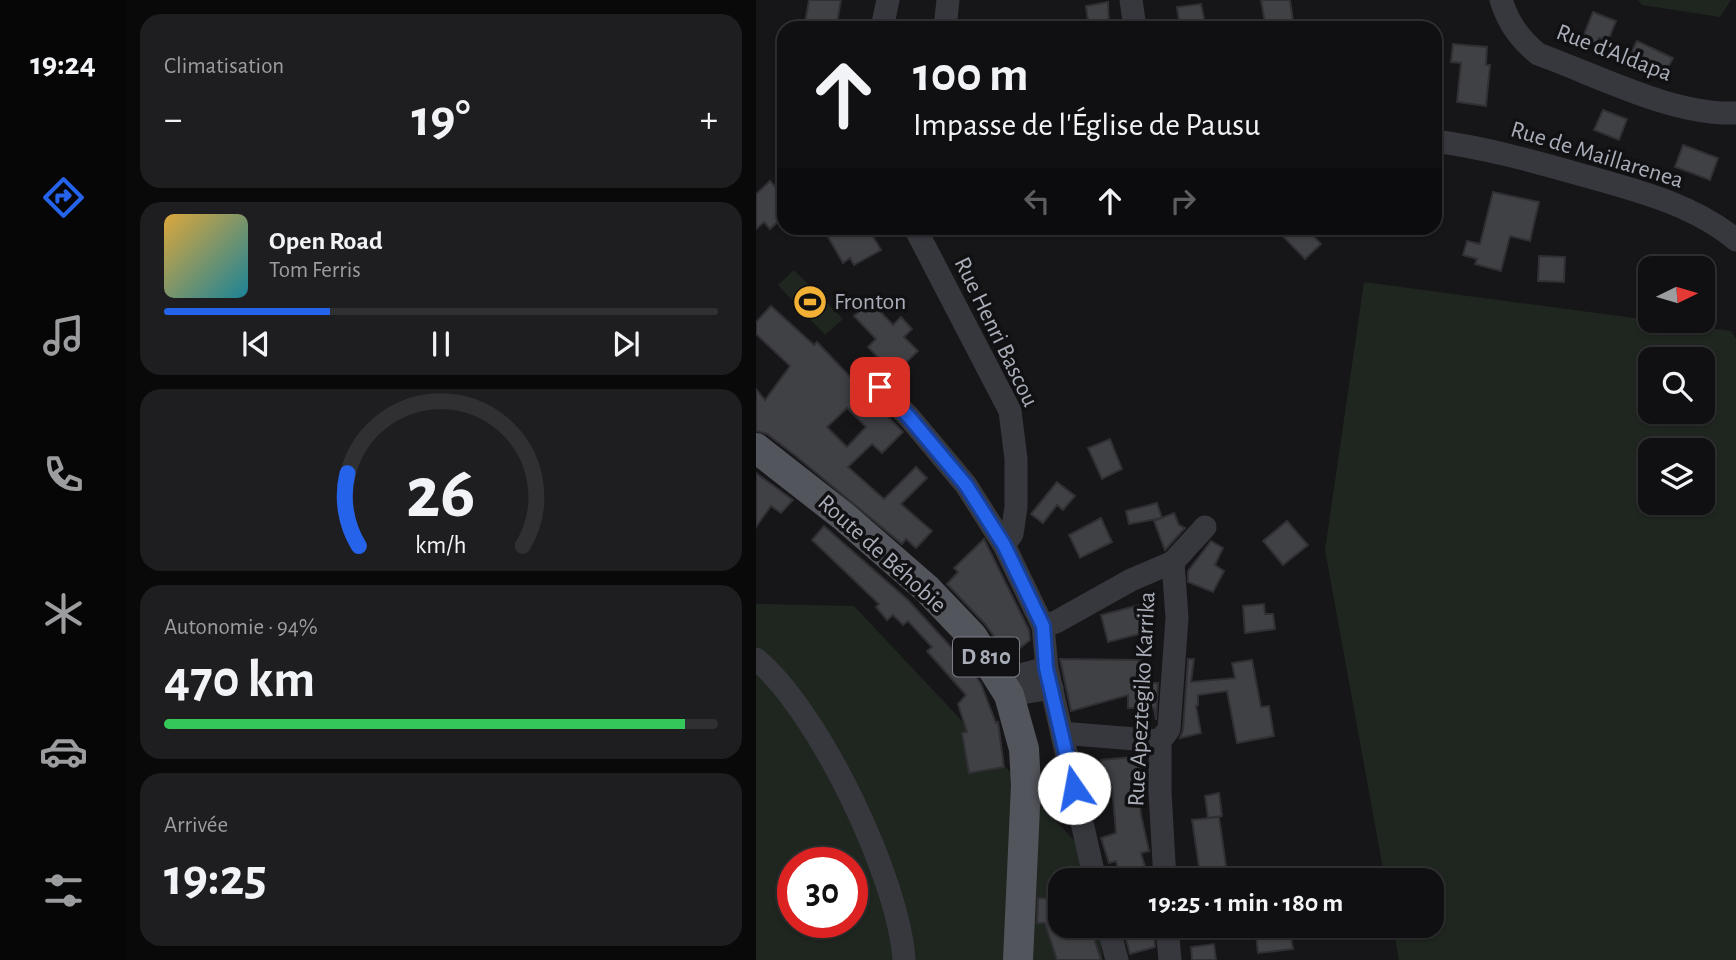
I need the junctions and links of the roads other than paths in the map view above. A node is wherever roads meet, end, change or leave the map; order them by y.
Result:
1 (888, 0) edge
2 (948, 0) edge
3 (1131, 0) edge
4 (1501, 0) edge
5 (884, 21) edge
6 (946, 21) edge
7 (1134, 21) edge
8 (1736, 113) edge
9 (1442, 142) edge
10 (919, 235) edge
11 (1736, 240) edge
12 (880, 387) dead end
13 (756, 448) edge
14 (1205, 527) dead end
15 (1004, 545) junction
16 (1173, 562) junction
17 (1049, 624) junction
18 (756, 659) edge
19 (1049, 678) junction
20 (1005, 688) junction
21 (1062, 735) junction
22 (1160, 741) junction
23 (1093, 868) edge
24 (1164, 868) edge
25 (1111, 938) edge
26 (1168, 938) edge
27 (904, 960) edge
28 (1018, 960) edge
29 (1117, 960) edge
30 (1170, 960) edge

1 - 5 street
2 - 6 street
3 - 7 street
4 - 8 street, Rue d'Aldapa
9 - 11 street, Rue de Maillarenea
10 - 15 street, Rue Henri Bascou
12 - 15 street
13 - 20 main road, Route de Béhobie / D 810
14 - 16 street
15 - 17 street
16 - 17 street
16 - 22 street, Rue Apeztegiko Karrika
17 - 19 street
18 - 27 street
19 - 20 street
19 - 21 street
20 - 28 main road, Route de Béhobie / D 810
21 - 22 street
21 - 23 street
22 - 24 street, Rue Apeztegiko Karrika
25 - 29 street
26 - 30 street

